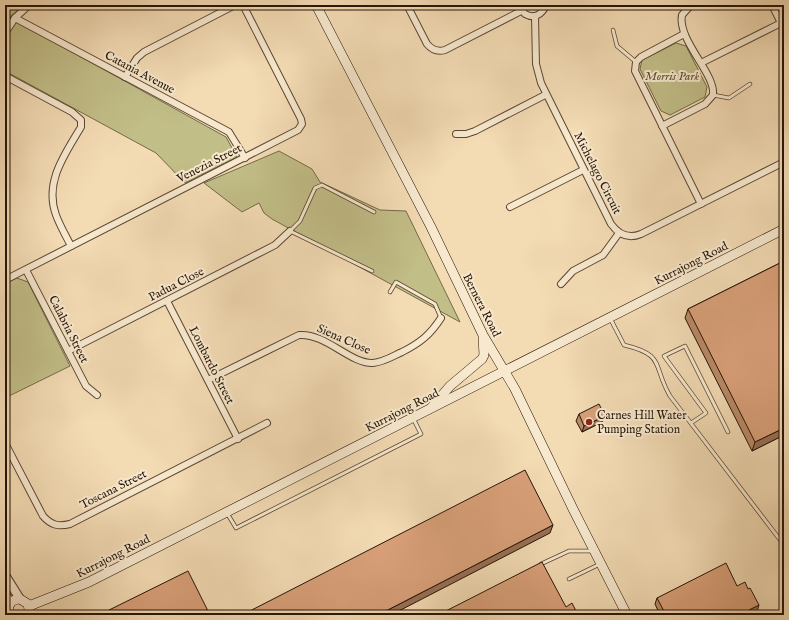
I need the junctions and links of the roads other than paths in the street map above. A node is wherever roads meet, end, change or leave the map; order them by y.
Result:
1 (29, 5) edge
2 (235, 5) edge
3 (243, 5) edge
4 (316, 5) edge
5 (407, 5) edge
6 (546, 5) edge
7 (691, 5) edge
8 (772, 5) edge
9 (520, 8) edge
10 (535, 16) junction
11 (15, 18) junction
12 (781, 23) junction
13 (784, 29) edge
14 (613, 30) dead end
15 (5, 33) edge
16 (684, 34) junction
17 (636, 62) junction
18 (701, 63) junction
19 (5, 76) edge
20 (125, 77) junction
21 (750, 84) dead end
22 (545, 95) junction
23 (713, 95) junction
24 (662, 126) junction
25 (456, 134) dead end
26 (244, 158) junction
27 (784, 162) edge
28 (584, 170) junction
29 (701, 204) junction
30 (510, 207) dead end
31 (374, 212) dead end
32 (784, 229) edge
33 (290, 231) junction
34 (619, 233) junction
35 (71, 246) junction
36 (26, 270) junction
37 (372, 271) dead end
38 (5, 280) edge
39 (561, 284) dead end
40 (390, 292) dead end
41 (167, 301) junction
42 (440, 318) joint
43 (610, 318) junction
44 (483, 335) junction
45 (68, 351) junction
46 (505, 371) junction
47 (208, 380) junction
48 (97, 395) dead end
49 (429, 411) junction
50 (413, 418) junction
51 (268, 423) dead end
52 (691, 423) junction
53 (728, 432) dead end
54 (238, 439) junction
55 (5, 443) edge
56 (227, 512) junction
57 (784, 545) edge
58 (594, 551) junction
59 (540, 564) edge
60 (600, 564) junction
61 (5, 574) edge
62 (569, 579) dead end
63 (5, 593) edge
64 (20, 599) junction
65 (10, 604) junction
66 (28, 611) edge
67 (10, 615) edge
68 (626, 615) edge

1 - 11 street
2 - 20 street
3 - 26 street, Venezia Street
4 - 44 main road, Bernera Road
5 - 9 street
6 - 10 street
7 - 16 street
8 - 12 street
9 - 10 street
10 - 22 street, Michelago Circuit
11 - 15 street
11 - 20 street, Catania Avenue
12 - 13 street
12 - 18 street
14 - 17 lane
16 - 17 street
16 - 18 street
17 - 24 street
18 - 23 street
19 - 35 street
20 - 26 street, Catania Avenue
21 - 23 lane
22 - 25 street
22 - 28 street, Michelago Circuit
23 - 24 street
24 - 29 street
26 - 35 street, Venezia Street
27 - 29 street, Michelago Circuit
28 - 30 street
28 - 34 street, Michelago Circuit
29 - 34 street, Michelago Circuit
31 - 33 lane
32 - 43 main road, Kurrajong Road
33 - 37 lane
33 - 41 street, Padua Close
34 - 39 street
35 - 36 street, Venezia Street
36 - 38 street, Venezia Street
36 - 45 street, Calabria Street
40 - 42 lane
41 - 45 street, Padua Close
41 - 47 street, Lombardo Street
42 - 47 street, Siena Close
43 - 46 main road, Kurrajong Road
43 - 52 lane
44 - 46 main road, Bernera Road
44 - 49 main road
45 - 48 street, Calabria Street
46 - 49 main road, Kurrajong Road
46 - 58 main road, Bernera Road
47 - 54 street, Lombardo Street
49 - 50 main road, Kurrajong Road
50 - 56 main road, Kurrajong Road
50 - 56 lane
51 - 54 street, Toscana Street
52 - 53 lane
52 - 57 lane
54 - 55 street, Toscana Street
56 - 66 main road, Kurrajong Road
58 - 59 lane
58 - 60 main road, Bernera Road
60 - 62 lane
60 - 68 main road, Bernera Road
61 - 64 street
63 - 65 street
64 - 65 main road
64 - 66 main road
65 - 67 main road

